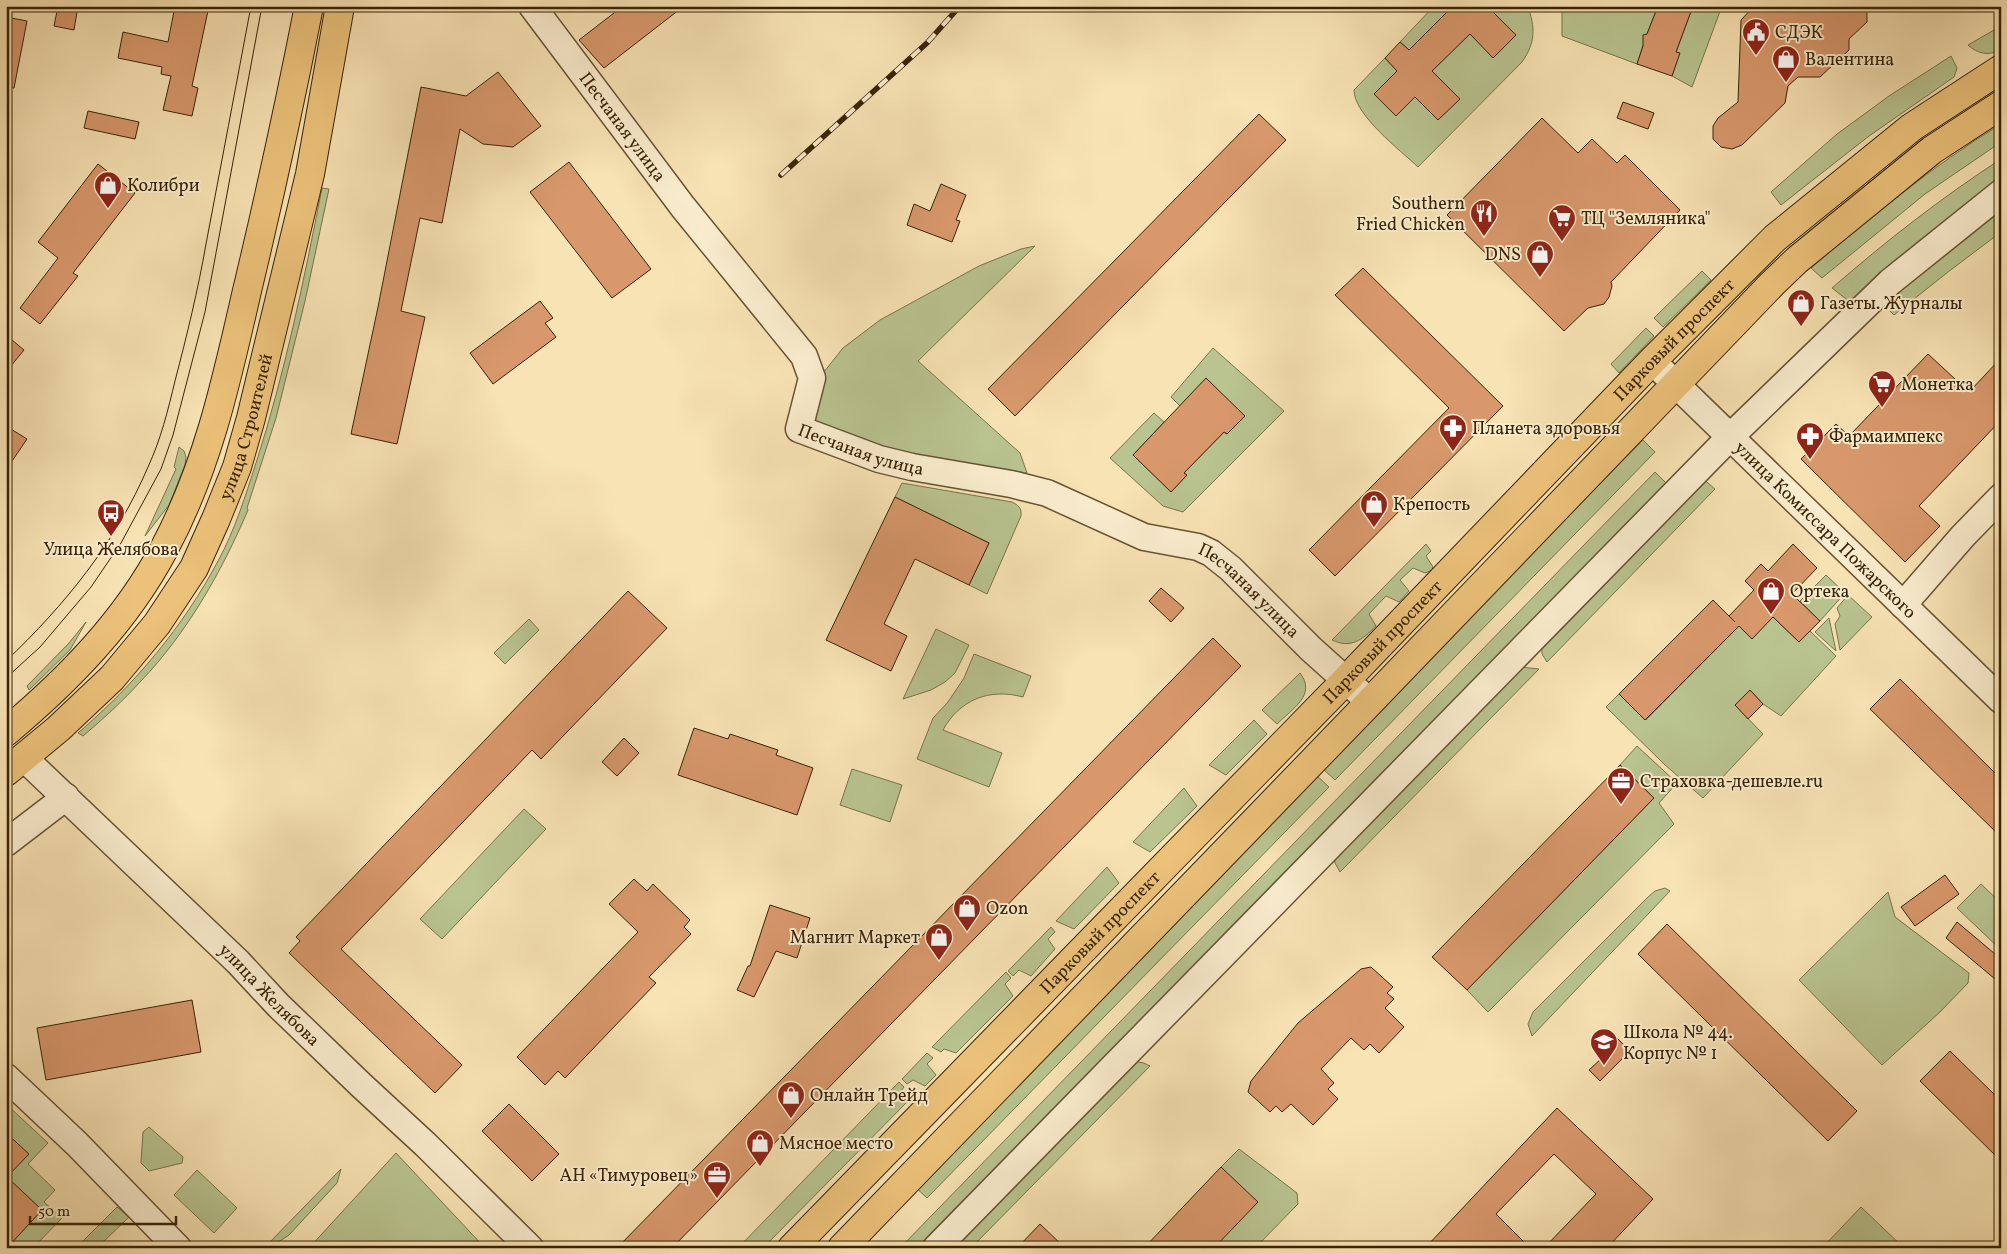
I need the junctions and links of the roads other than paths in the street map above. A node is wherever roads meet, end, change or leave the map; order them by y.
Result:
1 (309, 6) edge
2 (340, 6) edge
3 (532, 6) edge
4 (2001, 69) edge
5 (2001, 105) edge
6 (2001, 193) edge
7 (1652, 361) junction
8 (1675, 384) junction
9 (1730, 437) junction
10 (2001, 497) edge
11 (1903, 606) junction
12 (1346, 680) junction
13 (2001, 700) edge
14 (1370, 702) junction
15 (6, 732) edge
16 (12, 759) edge
17 (66, 797) junction
18 (6, 843) edge
19 (6, 1077) edge
20 (178, 1248) edge
21 (530, 1248) edge
22 (792, 1248) edge
23 (842, 1248) edge
24 (936, 1248) edge

1 - 15 main road, улица Строителей
2 - 16 main road, улица Строителей
3 - 12 street, Песчаная улица
4 - 7 main road, Парковый проспект
5 - 8 main road, Парковый проспект
6 - 9 street
7 - 8 street, улица Комиссара Пожарского
7 - 12 main road, Парковый проспект
8 - 9 street, улица Комиссара Пожарского
8 - 14 main road, Парковый проспект
9 - 11 street, улица Комиссара Пожарского
9 - 24 street
10 - 11 street
11 - 13 street, улица Комиссара Пожарского
12 - 14 street, Песчаная улица
12 - 22 main road, Парковый проспект
14 - 23 main road, Парковый проспект
16 - 17 street, улица Желябова
17 - 18 street
17 - 21 street, улица Желябова
19 - 20 street

